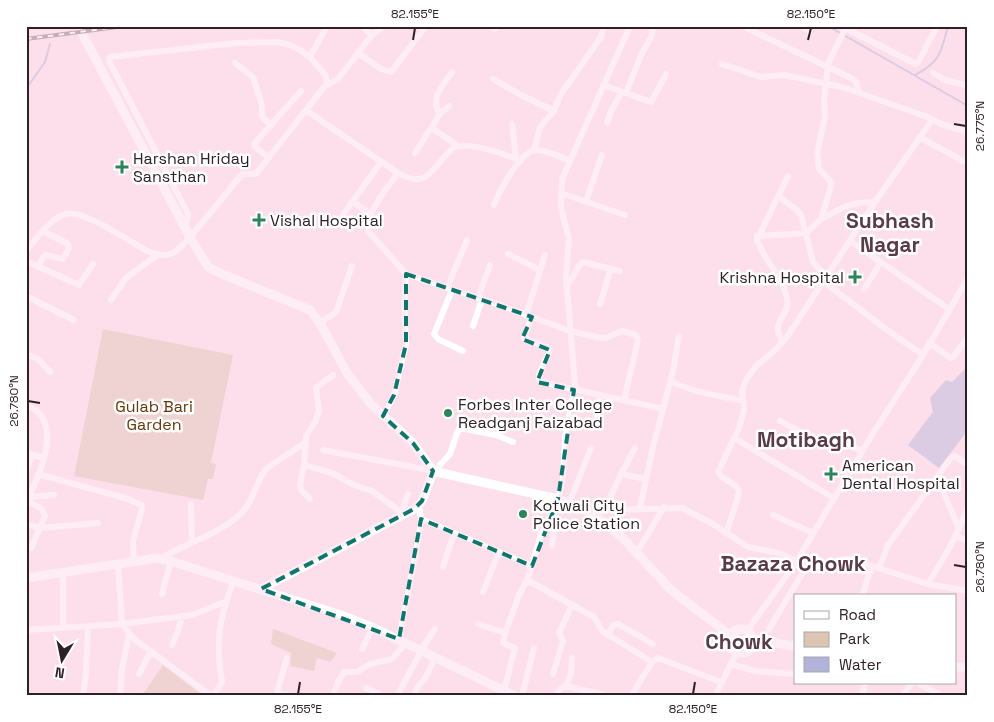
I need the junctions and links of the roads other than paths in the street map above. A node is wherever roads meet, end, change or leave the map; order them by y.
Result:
1 (78, 26) edge
2 (327, 26) edge
3 (361, 26) edge
4 (384, 26) edge
5 (426, 26) edge
6 (490, 26) edge
7 (497, 26) edge
8 (604, 26) edge
9 (630, 26) edge
10 (654, 26) edge
11 (742, 26) edge
12 (800, 26) edge
13 (937, 26) edge
14 (809, 31) dead end
15 (843, 31) edge
16 (372, 36) junction
17 (358, 53) junction
18 (310, 57) junction
19 (235, 63) dead end
20 (722, 64) dead end
21 (827, 67) junction
22 (452, 72) dead end
23 (933, 73) dead end
24 (666, 74) dead end
25 (494, 79) dead end
26 (826, 83) junction
27 (327, 85) junction
28 (603, 85) junction
29 (968, 86) edge
30 (301, 92) dead end
31 (859, 92) junction
32 (624, 93) junction
33 (449, 106) dead end
34 (307, 111) junction
35 (554, 111) junction
36 (440, 114) junction
37 (932, 120) junction
38 (607, 123) dead end
39 (512, 124) dead end
40 (271, 126) junction
41 (432, 128) junction
42 (968, 132) edge
43 (920, 137) junction
44 (458, 146) junction
45 (534, 150) junction
46 (415, 153) dead end
47 (602, 155) dead end
48 (269, 158) junction
49 (519, 160) junction
50 (569, 160) junction
51 (962, 160) dead end
52 (381, 162) junction
53 (398, 173) junction
54 (788, 176) dead end
55 (560, 193) junction
56 (778, 196) junction
57 (352, 201) junction
58 (586, 201) junction
59 (874, 202) junction
60 (494, 205) dead end
61 (371, 215) junction
62 (625, 215) dead end
63 (340, 219) dead end
64 (821, 219) junction
65 (185, 228) junction
66 (43, 231) junction
67 (806, 233) junction
68 (757, 236) junction
69 (190, 237) junction
70 (467, 240) dead end
71 (850, 241) junction
72 (26, 251) edge
73 (508, 254) dead end
74 (157, 255) junction
75 (545, 255) dead end
76 (26, 261) edge
77 (881, 262) junction
78 (93, 264) dead end
79 (38, 266) junction
80 (352, 266) dead end
81 (490, 266) dead end
82 (611, 268) junction
83 (540, 270) junction
84 (620, 271) dead end
85 (406, 274) junction
86 (968, 278) edge
87 (825, 280) junction
88 (566, 285) junction
89 (450, 289) junction
90 (864, 289) dead end
91 (26, 296) edge
92 (480, 299) junction
93 (111, 300) dead end
94 (600, 304) dead end
95 (949, 309) junction
96 (529, 316) junction
97 (74, 320) dead end
98 (320, 323) junction
99 (473, 326) dead end
100 (570, 331) junction
101 (679, 336) dead end
102 (968, 337) edge
103 (783, 342) junction
104 (929, 344) junction
105 (463, 351) dead end
106 (26, 354) edge
107 (923, 355) junction
108 (50, 372) dead end
109 (333, 375) dead end
110 (671, 382) junction
111 (574, 390) junction
112 (600, 396) junction
113 (624, 400) junction
114 (743, 401) junction
115 (27, 407) edge
116 (663, 409) junction
117 (383, 416) junction
118 (596, 416) dead end
119 (780, 421) dead end
120 (734, 438) junction
121 (306, 442) junction
122 (513, 442) dead end
123 (591, 448) dead end
124 (635, 448) dead end
125 (323, 450) dead end
126 (862, 451) junction
127 (29, 454) edge
128 (44, 458) junction
129 (304, 465) junction
130 (968, 465) edge
131 (433, 471) junction
132 (26, 472) edge
133 (38, 474) junction
134 (621, 474) junction
135 (937, 477) junction
136 (646, 479) junction
137 (408, 494) dead end
138 (54, 495) dead end
139 (834, 498) junction
140 (310, 499) dead end
141 (558, 499) junction
142 (27, 500) edge
143 (569, 503) junction
144 (191, 504) dead end
145 (419, 506) junction
146 (664, 507) junction
147 (640, 508) junction
148 (968, 508) edge
149 (604, 510) junction
150 (404, 513) junction
151 (592, 513) junction
152 (553, 515) junction
153 (773, 515) dead end
154 (421, 519) junction
155 (98, 523) dead end
156 (26, 524) edge
157 (40, 528) junction
158 (958, 529) junction
159 (454, 533) junction
160 (813, 533) junction
161 (726, 534) junction
162 (955, 536) junction
163 (968, 541) edge
164 (192, 542) junction
165 (552, 545) dead end
166 (31, 548) dead end
167 (499, 552) junction
168 (636, 554) junction
169 (166, 560) junction
170 (795, 562) junction
171 (134, 563) junction
172 (118, 565) junction
173 (532, 566) junction
174 (443, 567) dead end
175 (876, 567) junction
176 (806, 569) junction
177 (63, 573) junction
178 (26, 578) edge
179 (234, 580) junction
180 (527, 580) junction
181 (928, 584) junction
182 (261, 589) junction
183 (968, 591) edge
184 (483, 592) dead end
185 (950, 592) edge
186 (162, 594) dead end
187 (863, 594) edge
188 (225, 602) junction
189 (572, 605) junction
190 (182, 616) junction
191 (122, 624) junction
192 (478, 624) dead end
193 (88, 627) junction
194 (372, 627) junction
195 (63, 628) junction
196 (435, 629) dead end
197 (770, 629) dead end
198 (26, 630) edge
199 (747, 631) junction
200 (505, 633) junction
201 (129, 635) junction
202 (608, 635) junction
203 (731, 636) junction
204 (753, 640) junction
205 (402, 641) junction
206 (653, 644) dead end
207 (172, 646) dead end
208 (794, 646) edge
209 (534, 648) dead end
210 (362, 649) dead end
211 (151, 651) junction
212 (421, 651) junction
213 (737, 652) junction
214 (287, 658) dead end
215 (435, 658) junction
216 (572, 658) dead end
217 (652, 662) junction
218 (730, 664) junction
219 (138, 674) dead end
220 (553, 674) dead end
221 (794, 674) edge
222 (721, 682) junction
223 (911, 684) edge
224 (921, 684) edge
225 (566, 686) junction
226 (366, 688) dead end
227 (504, 691) junction
228 (277, 694) edge
229 (83, 696) edge
230 (120, 696) edge
231 (212, 696) edge
232 (291, 696) edge
233 (333, 696) edge
234 (383, 696) edge
235 (397, 696) edge
236 (415, 696) edge
237 (515, 696) edge
238 (522, 696) edge
239 (556, 696) edge
240 (608, 696) edge
241 (631, 696) edge
242 (715, 696) edge
243 (902, 696) edge
244 (942, 696) edge

1 - 65 main road
2 - 18 street
3 - 16 street
4 - 16 street
5 - 17 street
6 - 7 street
8 - 35 street
9 - 28 street
10 - 32 street
11 - 21 street
12 - 14 street
13 - 15 street
15 - 21 street
16 - 17 street
17 - 27 street
18 - 27 street
18 - 65 street
19 - 40 street
20 - 26 street
21 - 26 street
21 - 31 street
22 - 36 street
23 - 29 street
24 - 32 street
25 - 35 street
26 - 31 street
26 - 64 street
27 - 34 street
28 - 32 street
28 - 50 street
30 - 40 street
31 - 37 street
32 - 38 street
33 - 36 street
34 - 48 street
34 - 52 street
35 - 45 street
36 - 41 street
37 - 42 street
37 - 43 street
39 - 49 street
40 - 48 street
41 - 44 street
41 - 46 street
43 - 51 street
43 - 59 street
44 - 49 street
44 - 53 street
45 - 49 street
45 - 50 street
47 - 58 street
48 - 69 street
49 - 60 street
50 - 55 street
52 - 53 street
52 - 57 street
53 - 61 street
54 - 56 street
55 - 58 street
55 - 88 street
56 - 67 street
56 - 68 street
57 - 61 street
57 - 63 street
58 - 62 street
59 - 64 street
59 - 71 street
61 - 85 street
64 - 67 street
65 - 69 main road
66 - 72 street
66 - 74 street
66 - 79 street
67 - 68 street
67 - 87 street
68 - 103 street
69 - 74 street
69 - 98 main road
70 - 89 street
71 - 77 street
71 - 87 street
73 - 83 street
74 - 93 street
75 - 83 street
76 - 79 street
77 - 90 street
77 - 95 street
78 - 79 street
80 - 98 street
81 - 92 street
82 - 84 street
82 - 88 street
82 - 94 street
83 - 96 street
85 - 89 street
85 - 117 street
86 - 95 street
87 - 103 street
87 - 107 street
88 - 100 street
89 - 92 street
89 - 105 street
91 - 97 street
92 - 96 street
92 - 99 street
95 - 104 street
96 - 100 street
96 - 111 street
98 - 117 main road
100 - 111 street
100 - 113 street
101 - 110 street
102 - 104 street
103 - 114 street
104 - 107 street
106 - 108 street
107 - 126 street
109 - 121 street
110 - 114 street
110 - 116 street
111 - 112 street
111 - 141 street
112 - 113 street
112 - 118 street
113 - 116 street
114 - 120 street
115 - 128 street
116 - 136 street
117 - 131 main road
119 - 126 street
120 - 139 street
120 - 161 street
121 - 129 street
121 - 164 street
122 - 131 street
123 - 143 street
124 - 134 street
125 - 131 street
126 - 139 street
127 - 128 street
127 - 132 street
128 - 133 street
129 - 140 street
129 - 150 street
130 - 135 street
131 - 141 main road
131 - 145 main road
133 - 142 street
133 - 171 street
134 - 136 street
134 - 149 street
135 - 158 street
135 - 175 street
136 - 147 street
137 - 150 street
138 - 142 street
139 - 160 street
141 - 143 main road
141 - 152 street
142 - 157 street
143 - 151 main road
144 - 164 street
145 - 150 main road
145 - 154 street
146 - 147 street
146 - 161 street
146 - 168 street
147 - 149 street
148 - 158 street
149 - 151 street
150 - 182 main road
151 - 168 main road
152 - 165 street
152 - 173 street
153 - 160 street
154 - 159 street
154 - 205 street
155 - 157 street
156 - 157 street
157 - 166 street
158 - 162 street
159 - 167 street
159 - 174 street
160 - 170 street
161 - 170 street
162 - 163 street
162 - 181 street
164 - 169 street
167 - 173 street
167 - 184 street
168 - 203 main road
169 - 171 main road
169 - 179 main road
169 - 186 street
170 - 176 street
170 - 199 street
171 - 172 main road
172 - 177 main road
172 - 191 street
173 - 180 street
175 - 176 street
175 - 181 street
175 - 187 street
176 - 197 street
177 - 178 main road
177 - 195 street
179 - 182 main road
179 - 188 street
180 - 189 street
180 - 200 street
181 - 185 street
182 - 194 main road
183 - 185 street
188 - 190 street
188 - 231 street
189 - 202 street
189 - 220 street
190 - 191 street
190 - 207 street
191 - 193 street
191 - 201 street
192 - 200 street
193 - 195 street
193 - 229 street
194 - 205 main road
194 - 210 street
195 - 198 street
196 - 212 street
199 - 203 main road
199 - 204 main road
200 - 227 street
201 - 211 street
201 - 230 street
202 - 206 street
202 - 217 street
203 - 213 main road
204 - 208 main road
204 - 213 main road
205 - 212 main road
205 - 233 street
209 - 238 street
211 - 219 street
211 - 231 street
212 - 215 main road
212 - 235 street
213 - 218 street
214 - 228 street
215 - 227 main road
215 - 236 street
216 - 225 street
217 - 222 street
217 - 241 street
218 - 221 street
218 - 222 street
222 - 242 street
223 - 243 street
224 - 244 street
225 - 239 street
225 - 240 street
226 - 234 street
227 - 237 main road
228 - 232 street

